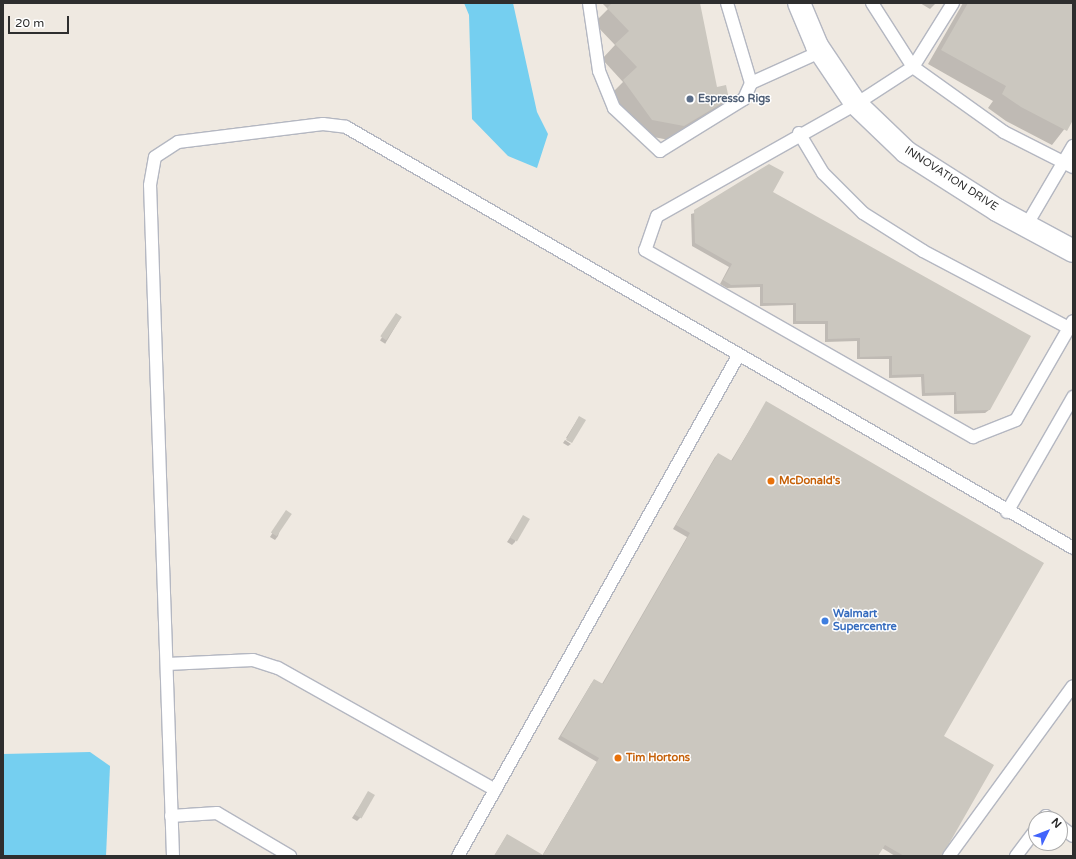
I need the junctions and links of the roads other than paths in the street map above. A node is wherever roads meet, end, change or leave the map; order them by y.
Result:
1 (588, 3) edge
2 (727, 3) edge
3 (799, 3) edge
4 (872, 3) edge
5 (953, 3) edge
6 (820, 52) junction
7 (913, 67) junction
8 (751, 83) junction
9 (856, 104) junction
10 (800, 133) junction
11 (1073, 146) edge
12 (1068, 165) edge
13 (1026, 226) junction
14 (1073, 251) edge
15 (1071, 324) edge
16 (738, 356) junction
17 (1073, 397) edge
18 (1007, 512) junction
19 (1073, 548) edge
20 (166, 664) junction
21 (1073, 686) edge
22 (495, 790) junction
23 (171, 816) junction
24 (1028, 840) edge
25 (173, 856) edge
26 (290, 856) edge
27 (458, 856) edge
28 (948, 856) edge
29 (1016, 856) edge

1 - 8 lane
2 - 8 lane
3 - 6 street, INNOVATION DRIVE
4 - 7 lane
5 - 7 lane
6 - 8 lane
6 - 9 street, INNOVATION DRIVE
7 - 9 lane
7 - 12 lane
9 - 10 lane
9 - 13 street, INNOVATION DRIVE
10 - 15 lane
10 - 15 lane
11 - 12 lane
12 - 13 lane
13 - 14 street, INNOVATION DRIVE
16 - 18 lane
16 - 20 lane
16 - 22 lane
17 - 18 lane
18 - 19 lane
20 - 22 lane
20 - 23 lane
21 - 28 lane
22 - 27 lane
23 - 25 lane
23 - 26 lane
24 - 29 lane

